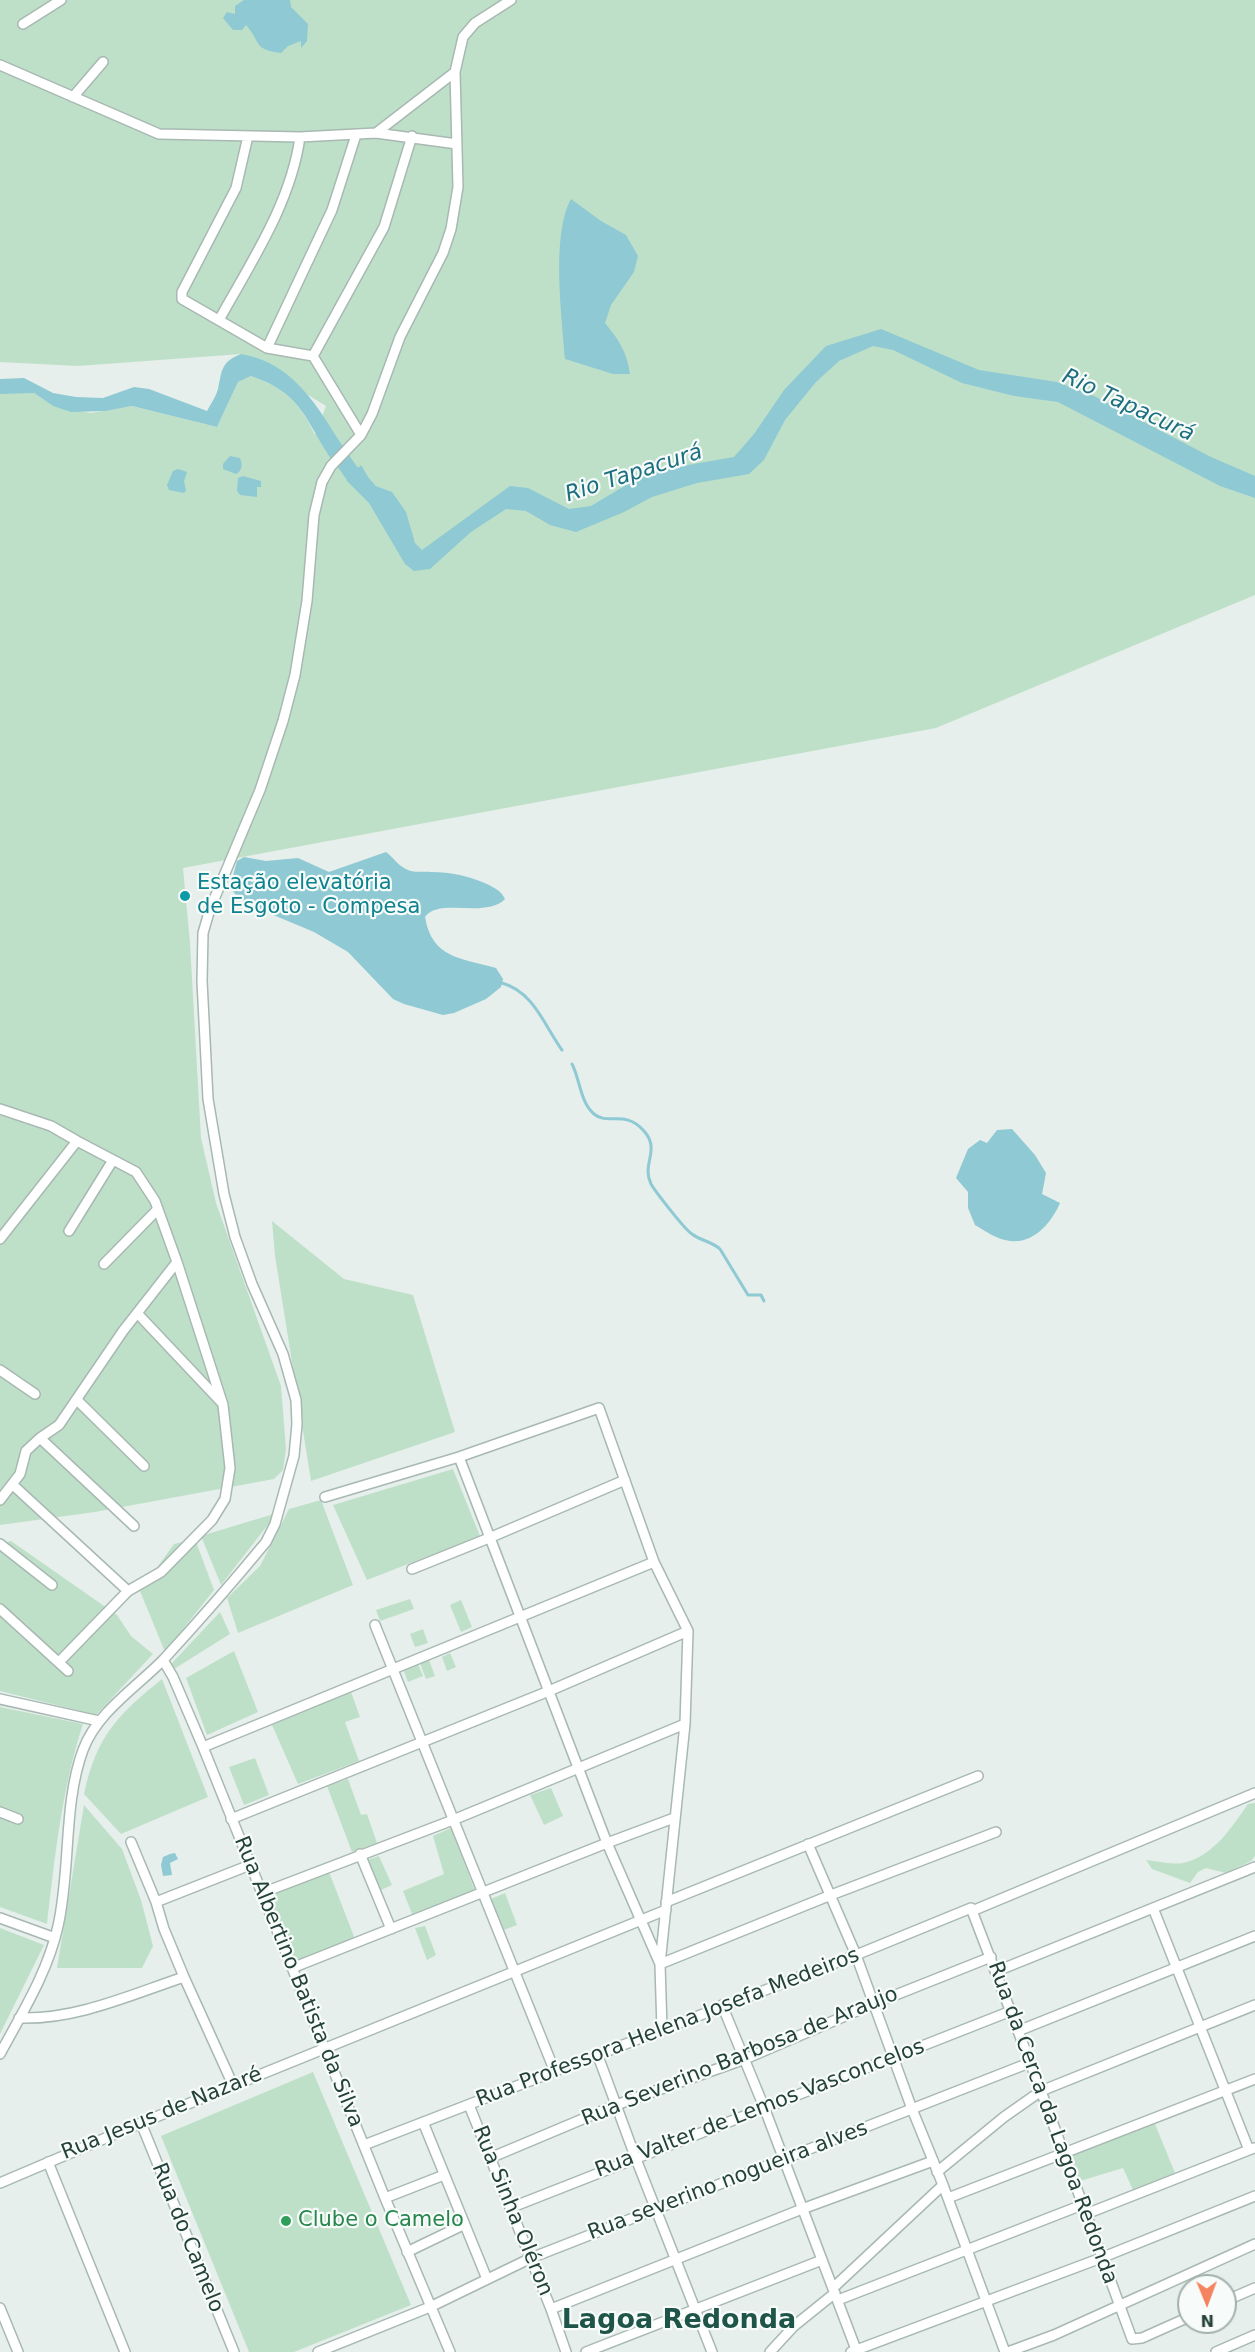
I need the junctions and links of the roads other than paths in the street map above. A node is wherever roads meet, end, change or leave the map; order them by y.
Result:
1 (60, 0) edge
2 (511, 0) edge
3 (23, 24) dead end
4 (103, 62) dead end
5 (0, 65) edge
6 (455, 72) junction
7 (73, 97) junction
8 (376, 133) junction
9 (248, 135) junction
10 (356, 135) junction
11 (412, 136) junction
12 (300, 137) junction
13 (457, 144) junction
14 (219, 320) junction
15 (267, 348) junction
16 (313, 356) junction
17 (361, 435) junction
18 (0, 1109) edge
19 (77, 1142) junction
20 (113, 1160) junction
21 (158, 1209) junction
22 (69, 1231) dead end
23 (0, 1239) edge
24 (177, 1262) junction
25 (104, 1264) dead end
26 (137, 1313) junction
27 (0, 1370) edge
28 (35, 1394) dead end
29 (77, 1400) junction
30 (224, 1405) junction
31 (40, 1438) junction
32 (459, 1457) junction
33 (144, 1466) dead end
34 (625, 1480) junction
35 (13, 1485) junction
36 (325, 1497) dead end
37 (0, 1500) edge
38 (134, 1526) dead end
39 (489, 1538) junction
40 (0, 1544) edge
41 (654, 1562) junction
42 (412, 1569) dead end
43 (52, 1585) dead end
44 (128, 1591) junction
45 (0, 1609) edge
46 (521, 1618) junction
47 (375, 1626) dead end
48 (688, 1631) junction
49 (163, 1660) junction
50 (59, 1662) junction
51 (393, 1668) junction
52 (68, 1671) dead end
53 (549, 1691) junction
54 (0, 1699) edge
55 (99, 1721) junction
56 (685, 1724) junction
57 (423, 1741) junction
58 (203, 1747) junction
59 (578, 1767) junction
60 (978, 1776) dead end
61 (1255, 1793) edge
62 (0, 1812) edge
63 (675, 1818) junction
64 (18, 1819) dead end
65 (231, 1819) junction
66 (453, 1820) junction
67 (996, 1832) dead end
68 (131, 1842) dead end
69 (607, 1843) junction
70 (808, 1844) junction
71 (360, 1854) junction
72 (250, 1865) junction
73 (1255, 1867) edge
74 (262, 1893) junction
75 (483, 1894) junction
76 (831, 1895) junction
77 (156, 1902) junction
78 (666, 1906) junction
79 (1153, 1908) junction
80 (971, 1910) junction
81 (0, 1918) edge
82 (640, 1920) junction
83 (391, 1929) junction
84 (1255, 1936) edge
85 (55, 1938) junction
86 (856, 1955) junction
87 (991, 1957) junction
88 (660, 1964) junction
89 (292, 1968) junction
90 (1177, 1968) junction
91 (514, 1971) junction
92 (996, 1971) junction
93 (184, 1977) junction
94 (873, 2004) junction
95 (722, 2005) junction
96 (1255, 2005) edge
97 (1011, 2011) junction
98 (19, 2018) junction
99 (1200, 2026) junction
100 (662, 2030) junction
101 (1018, 2031) junction
102 (325, 2048) junction
103 (0, 2054) edge
104 (598, 2056) junction
105 (894, 2057) junction
106 (745, 2059) junction
107 (1029, 2063) junction
108 (555, 2072) junction
109 (1255, 2079) edge
110 (233, 2085) junction
111 (1041, 2091) junction
112 (1226, 2091) junction
113 (469, 2105) junction
114 (616, 2105) junction
115 (764, 2107) junction
116 (912, 2109) junction
117 (423, 2122) junction
118 (141, 2123) junction
119 (364, 2145) junction
120 (1252, 2149) edge
121 (1063, 2152) junction
122 (490, 2158) junction
123 (636, 2158) junction
124 (783, 2158) junction
125 (933, 2161) junction
126 (48, 2162) junction
127 (938, 2172) junction
128 (444, 2175) junction
129 (0, 2183) edge
130 (943, 2185) junction
131 (1255, 2196) edge
132 (385, 2198) junction
133 (948, 2198) junction
134 (510, 2208) junction
135 (656, 2209) junction
136 (802, 2209) junction
137 (1084, 2210) junction
138 (463, 2225) junction
139 (1255, 2244) edge
140 (968, 2251) junction
141 (407, 2252) junction
142 (531, 2258) junction
143 (1101, 2258) junction
144 (675, 2260) junction
145 (822, 2260) junction
146 (487, 2279) junction
147 (1255, 2288) edge
148 (835, 2294) junction
149 (1237, 2296) edge
150 (984, 2300) junction
151 (1120, 2305) junction
152 (430, 2307) junction
153 (0, 2308) edge
154 (551, 2309) junction
155 (695, 2310) junction
156 (1177, 2322) edge
157 (1255, 2335) edge
158 (334, 2349) edge
159 (855, 2351) edge
160 (18, 2352) edge
161 (125, 2352) edge
162 (234, 2352) edge
163 (318, 2352) edge
164 (450, 2352) edge
165 (566, 2352) edge
166 (586, 2352) edge
167 (712, 2352) edge
168 (770, 2352) edge
169 (1006, 2352) edge
170 (1216, 2352) edge

1 - 3 street
2 - 6 street
4 - 7 street
5 - 7 street
6 - 8 street
6 - 13 street
7 - 9 street
8 - 10 street
8 - 11 street
9 - 12 street
9 - 14 street
10 - 12 street
10 - 15 street
11 - 13 street
11 - 16 street
12 - 14 street
13 - 17 street
14 - 15 street
15 - 16 street
16 - 17 street
17 - 49 street
18 - 19 street
19 - 20 street
19 - 23 street
20 - 21 street
20 - 22 street
21 - 24 street
21 - 25 street
24 - 26 street
24 - 30 street
26 - 29 street
26 - 30 street
27 - 28 street
29 - 31 street
29 - 33 street
30 - 44 street
31 - 35 street
31 - 38 street
32 - 34 street
32 - 36 street
32 - 39 street
34 - 39 street
34 - 41 street
35 - 37 street
35 - 44 street
39 - 42 street
39 - 46 street
40 - 43 street
41 - 46 street
41 - 48 street
44 - 50 street
45 - 50 street
46 - 51 street
46 - 53 street
47 - 51 street
48 - 53 street
48 - 56 street
49 - 55 street
49 - 58 street, Rua Albertino Batista da Silva
50 - 52 street
51 - 57 street
51 - 58 street
53 - 57 street
53 - 59 street
54 - 55 street
55 - 85 street
56 - 59 street
56 - 63 street
57 - 65 street
57 - 66 street
58 - 65 street, Rua Albertino Batista da Silva
59 - 66 street
59 - 69 street
60 - 70 street, Rua Jesus de Nazaré
61 - 80 street, Rua Professora Helena Josefa Medeiros
62 - 64 street
63 - 69 street
63 - 78 street
65 - 72 street, Rua Albertino Batista da Silva
66 - 71 street
66 - 75 street
67 - 76 street
68 - 77 street
69 - 75 street
69 - 82 street
70 - 76 street
70 - 78 street, Rua Jesus de Nazaré
71 - 74 street
71 - 83 street
72 - 74 street, Rua Albertino Batista da Silva
72 - 77 street
73 - 79 street
74 - 89 street, Rua Albertino Batista da Silva
75 - 83 street
75 - 91 street
76 - 86 street
76 - 88 street
77 - 93 street
78 - 82 street, Rua Jesus de Nazaré
78 - 88 street
79 - 90 street
79 - 92 street
80 - 86 street, Rua Professora Helena Josefa Medeiros
80 - 87 street, Rua da Cerca da Lagoa Redonda
81 - 85 street
82 - 88 street
82 - 91 street, Rua Jesus de Nazaré
83 - 89 street
84 - 90 street
85 - 98 street
86 - 94 street
86 - 95 street, Rua Professora Helena Josefa Medeiros
87 - 92 street, Rua da Cerca da Lagoa Redonda
87 - 94 street, Rua Severino Barbosa de Araujo
88 - 100 street
89 - 102 street, Rua Albertino Batista da Silva
90 - 99 street
90 - 101 street
91 - 102 street, Rua Jesus de Nazaré
91 - 108 street
92 - 97 street, Rua da Cerca da Lagoa Redonda
93 - 98 street
93 - 110 street
94 - 105 street
94 - 106 street, Rua Severino Barbosa de Araujo
95 - 100 street, Rua Professora Helena Josefa Medeiros
95 - 106 street
96 - 99 street
97 - 101 street, Rua da Cerca da Lagoa Redonda
97 - 105 street, Rua Valter de Lemos Vasconcelos
98 - 103 street
99 - 111 street
99 - 112 street
100 - 104 street, Rua Professora Helena Josefa Medeiros
101 - 107 street, Rua da Cerca da Lagoa Redonda
102 - 110 street, Rua Jesus de Nazaré
102 - 119 street, Rua Albertino Batista da Silva
104 - 108 street, Rua Professora Helena Josefa Medeiros
104 - 114 street
105 - 115 street, Rua Valter de Lemos Vasconcelos
105 - 116 street
106 - 114 street, Rua Severino Barbosa de Araujo
106 - 115 street
107 - 111 street, Rua da Cerca da Lagoa Redonda
107 - 116 street, Rua severino nogueira alves
108 - 113 street, Rua Professora Helena Josefa Medeiros
109 - 112 street
110 - 118 street, Rua Jesus de Nazaré
111 - 121 street, Rua da Cerca da Lagoa Redonda
111 - 127 street
112 - 120 street
112 - 121 street
113 - 117 street, Rua Professora Helena Josefa Medeiros
113 - 122 street, Rua Sinha Oléron
114 - 122 street, Rua Severino Barbosa de Araujo
114 - 123 street
115 - 123 street, Rua Valter de Lemos Vasconcelos
115 - 124 street
116 - 124 street, Rua severino nogueira alves
116 - 125 street
117 - 119 street, Rua Professora Helena Josefa Medeiros
117 - 128 street
118 - 126 street, Rua Jesus de Nazaré
118 - 162 street, Rua do Camelo
119 - 132 street, Rua Albertino Batista da Silva
120 - 137 street
121 - 133 street
121 - 137 street, Rua da Cerca da Lagoa Redonda
122 - 134 street, Rua Sinha Oléron
123 - 134 street, Rua Valter de Lemos Vasconcelos
123 - 135 street
124 - 135 street, Rua severino nogueira alves
124 - 136 street
125 - 127 street
125 - 136 street
126 - 129 street, Rua Jesus de Nazaré
126 - 161 street
127 - 130 street
128 - 132 street
128 - 138 street
130 - 133 street
130 - 148 street
131 - 143 street
132 - 141 street, Rua Albertino Batista da Silva
133 - 140 street
134 - 142 street, Rua Sinha Oléron
135 - 142 street, Rua severino nogueira alves
135 - 144 street
136 - 144 street
136 - 145 street
137 - 140 street
137 - 143 street, Rua da Cerca da Lagoa Redonda
138 - 141 street
138 - 146 street
139 - 151 street
140 - 148 street
140 - 150 street
141 - 152 street, Rua Albertino Batista da Silva
142 - 146 street, Rua severino nogueira alves
142 - 154 street, Rua Sinha Oléron
143 - 150 street
143 - 151 street, Rua da Cerca da Lagoa Redonda
144 - 154 street
144 - 155 street
145 - 148 street
145 - 155 street
146 - 152 street, Rua severino nogueira alves
147 - 149 street
148 - 159 street
148 - 168 street
150 - 159 street
150 - 169 street
151 - 156 street, Rua da Cerca da Lagoa Redonda
151 - 169 street
152 - 158 street, Rua severino nogueira alves
152 - 164 street, Rua Albertino Batista da Silva
153 - 160 street
154 - 165 street, Rua Sinha Oléron
155 - 166 street
155 - 167 street
157 - 170 street
158 - 163 street, Rua severino nogueira alves

